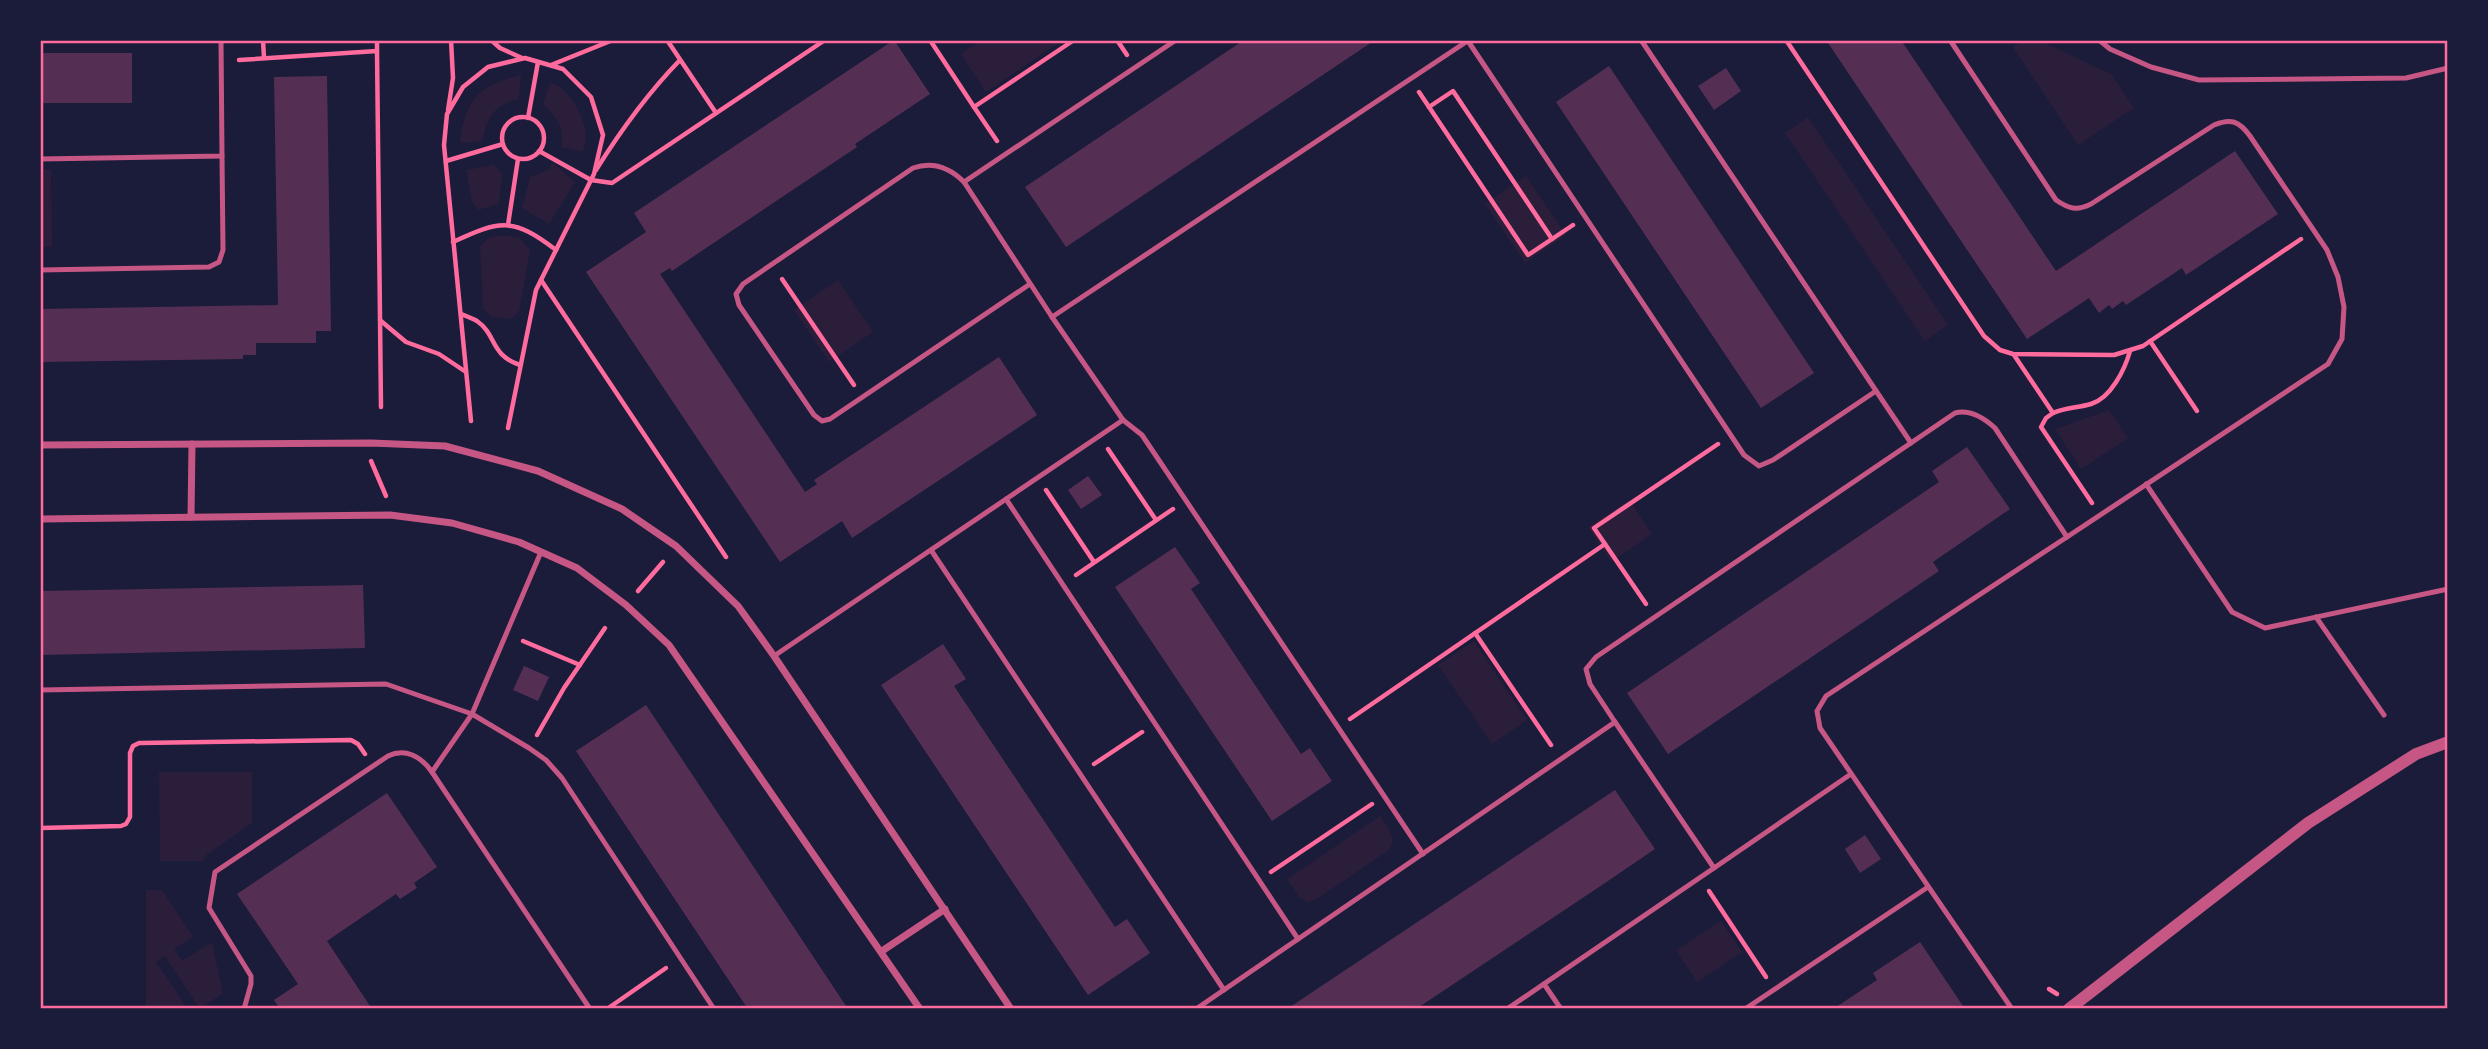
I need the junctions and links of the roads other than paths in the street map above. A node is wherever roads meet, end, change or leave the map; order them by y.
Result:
1 (221, 40) edge
2 (1176, 40) edge
3 (1641, 40) edge
4 (1950, 40) edge
5 (2099, 40) edge
6 (1469, 41) edge
7 (2448, 68) edge
8 (222, 156) junction
9 (40, 159) edge
10 (964, 182) junction
11 (40, 270) edge
12 (1030, 284) junction
13 (1052, 317) junction
14 (1876, 391) junction
15 (1123, 420) junction
16 (1911, 443) junction
17 (192, 444) junction
18 (40, 445) edge
19 (2146, 484) junction
20 (1006, 499) junction
21 (191, 517) junction
22 (40, 519) edge
23 (2067, 537) junction
24 (932, 550) junction
25 (541, 552) junction
26 (2448, 589) edge
27 (2316, 617) junction
28 (774, 656) junction
29 (40, 690) edge
30 (472, 714) junction
31 (2384, 715) dead end
32 (1615, 722) junction
33 (2448, 742) edge
34 (432, 772) junction
35 (1852, 774) junction
36 (1423, 854) junction
37 (1714, 868) junction
38 (1928, 887) junction
39 (944, 909) junction
40 (1298, 939) junction
41 (882, 951) junction
42 (1544, 984) junction
43 (1224, 990) junction
44 (2010, 1006) edge
45 (244, 1009) edge
46 (590, 1009) edge
47 (714, 1009) edge
48 (920, 1009) edge
49 (1011, 1009) edge
50 (1196, 1009) edge
51 (1507, 1009) edge
52 (1561, 1009) edge
53 (1745, 1009) edge
54 (2000, 1009) edge
55 (2069, 1009) edge

1 - 8 lane
2 - 10 lane
3 - 14 lane
4 - 19 lane
5 - 7 lane
6 - 13 lane
6 - 14 lane
8 - 9 lane
8 - 11 lane
10 - 12 lane
10 - 12 lane
12 - 13 lane
13 - 15 lane
14 - 16 lane
15 - 20 lane
15 - 36 lane
16 - 23 lane
16 - 32 lane
17 - 18 street
17 - 21 street
17 - 28 street
19 - 23 lane
19 - 27 lane
20 - 24 lane
20 - 40 lane
21 - 22 street
21 - 25 street
23 - 35 lane
24 - 28 lane
24 - 43 lane
25 - 30 lane
25 - 41 street
26 - 27 lane
27 - 31 lane
28 - 39 street
29 - 30 lane
30 - 34 lane
30 - 47 lane
32 - 36 lane
32 - 37 lane
33 - 55 street
34 - 45 lane
34 - 46 lane
35 - 37 lane
35 - 38 lane
36 - 40 lane
37 - 42 lane
38 - 44 lane
38 - 53 lane
39 - 41 street
39 - 49 street
40 - 43 lane
41 - 48 street
42 - 51 lane
42 - 52 lane
43 - 50 lane
44 - 54 lane

